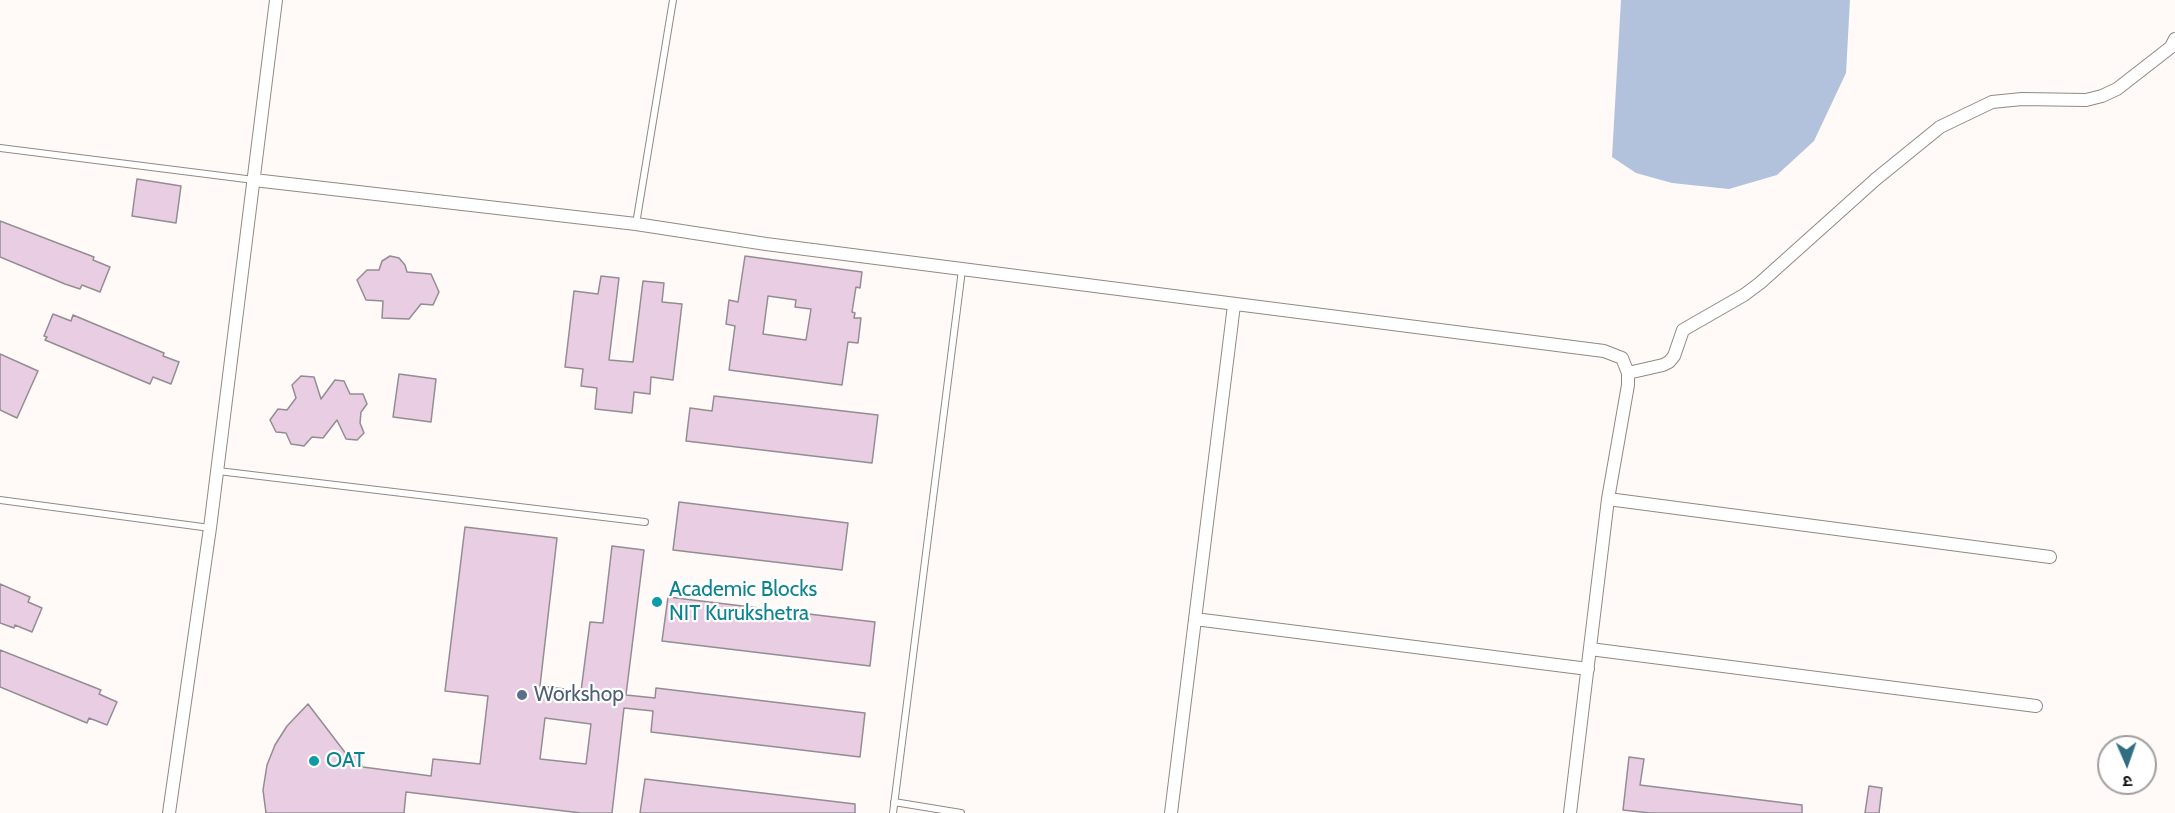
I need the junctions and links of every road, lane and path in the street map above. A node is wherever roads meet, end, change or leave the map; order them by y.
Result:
1 (276, 0) edge
2 (673, 0) edge
3 (2175, 39) edge
4 (0, 148) edge
5 (254, 180) junction
6 (636, 224) junction
7 (962, 270) junction
8 (1234, 305) junction
9 (1628, 373) junction
10 (218, 471) junction
11 (1608, 498) junction
12 (0, 500) edge
13 (645, 522) dead end
14 (210, 528) junction
15 (2050, 557) dead end
16 (1195, 619) junction
17 (1590, 649) junction
18 (1587, 669) junction
19 (2036, 706) dead end
20 (894, 802) junction
21 (169, 813) edge
22 (893, 813) edge
23 (961, 813) edge
24 (1170, 813) edge
25 (1570, 813) edge

1 - 5 street
2 - 6 lane
3 - 9 street
4 - 5 lane
5 - 6 street
5 - 10 street
6 - 7 street
7 - 8 street
7 - 20 lane
8 - 9 street
8 - 16 street
9 - 11 street
10 - 13 lane
10 - 14 street
11 - 15 street
11 - 17 street
12 - 14 lane
14 - 21 street
16 - 18 street
16 - 24 street
17 - 18 street
17 - 19 street
18 - 25 street
20 - 22 lane
20 - 23 lane

